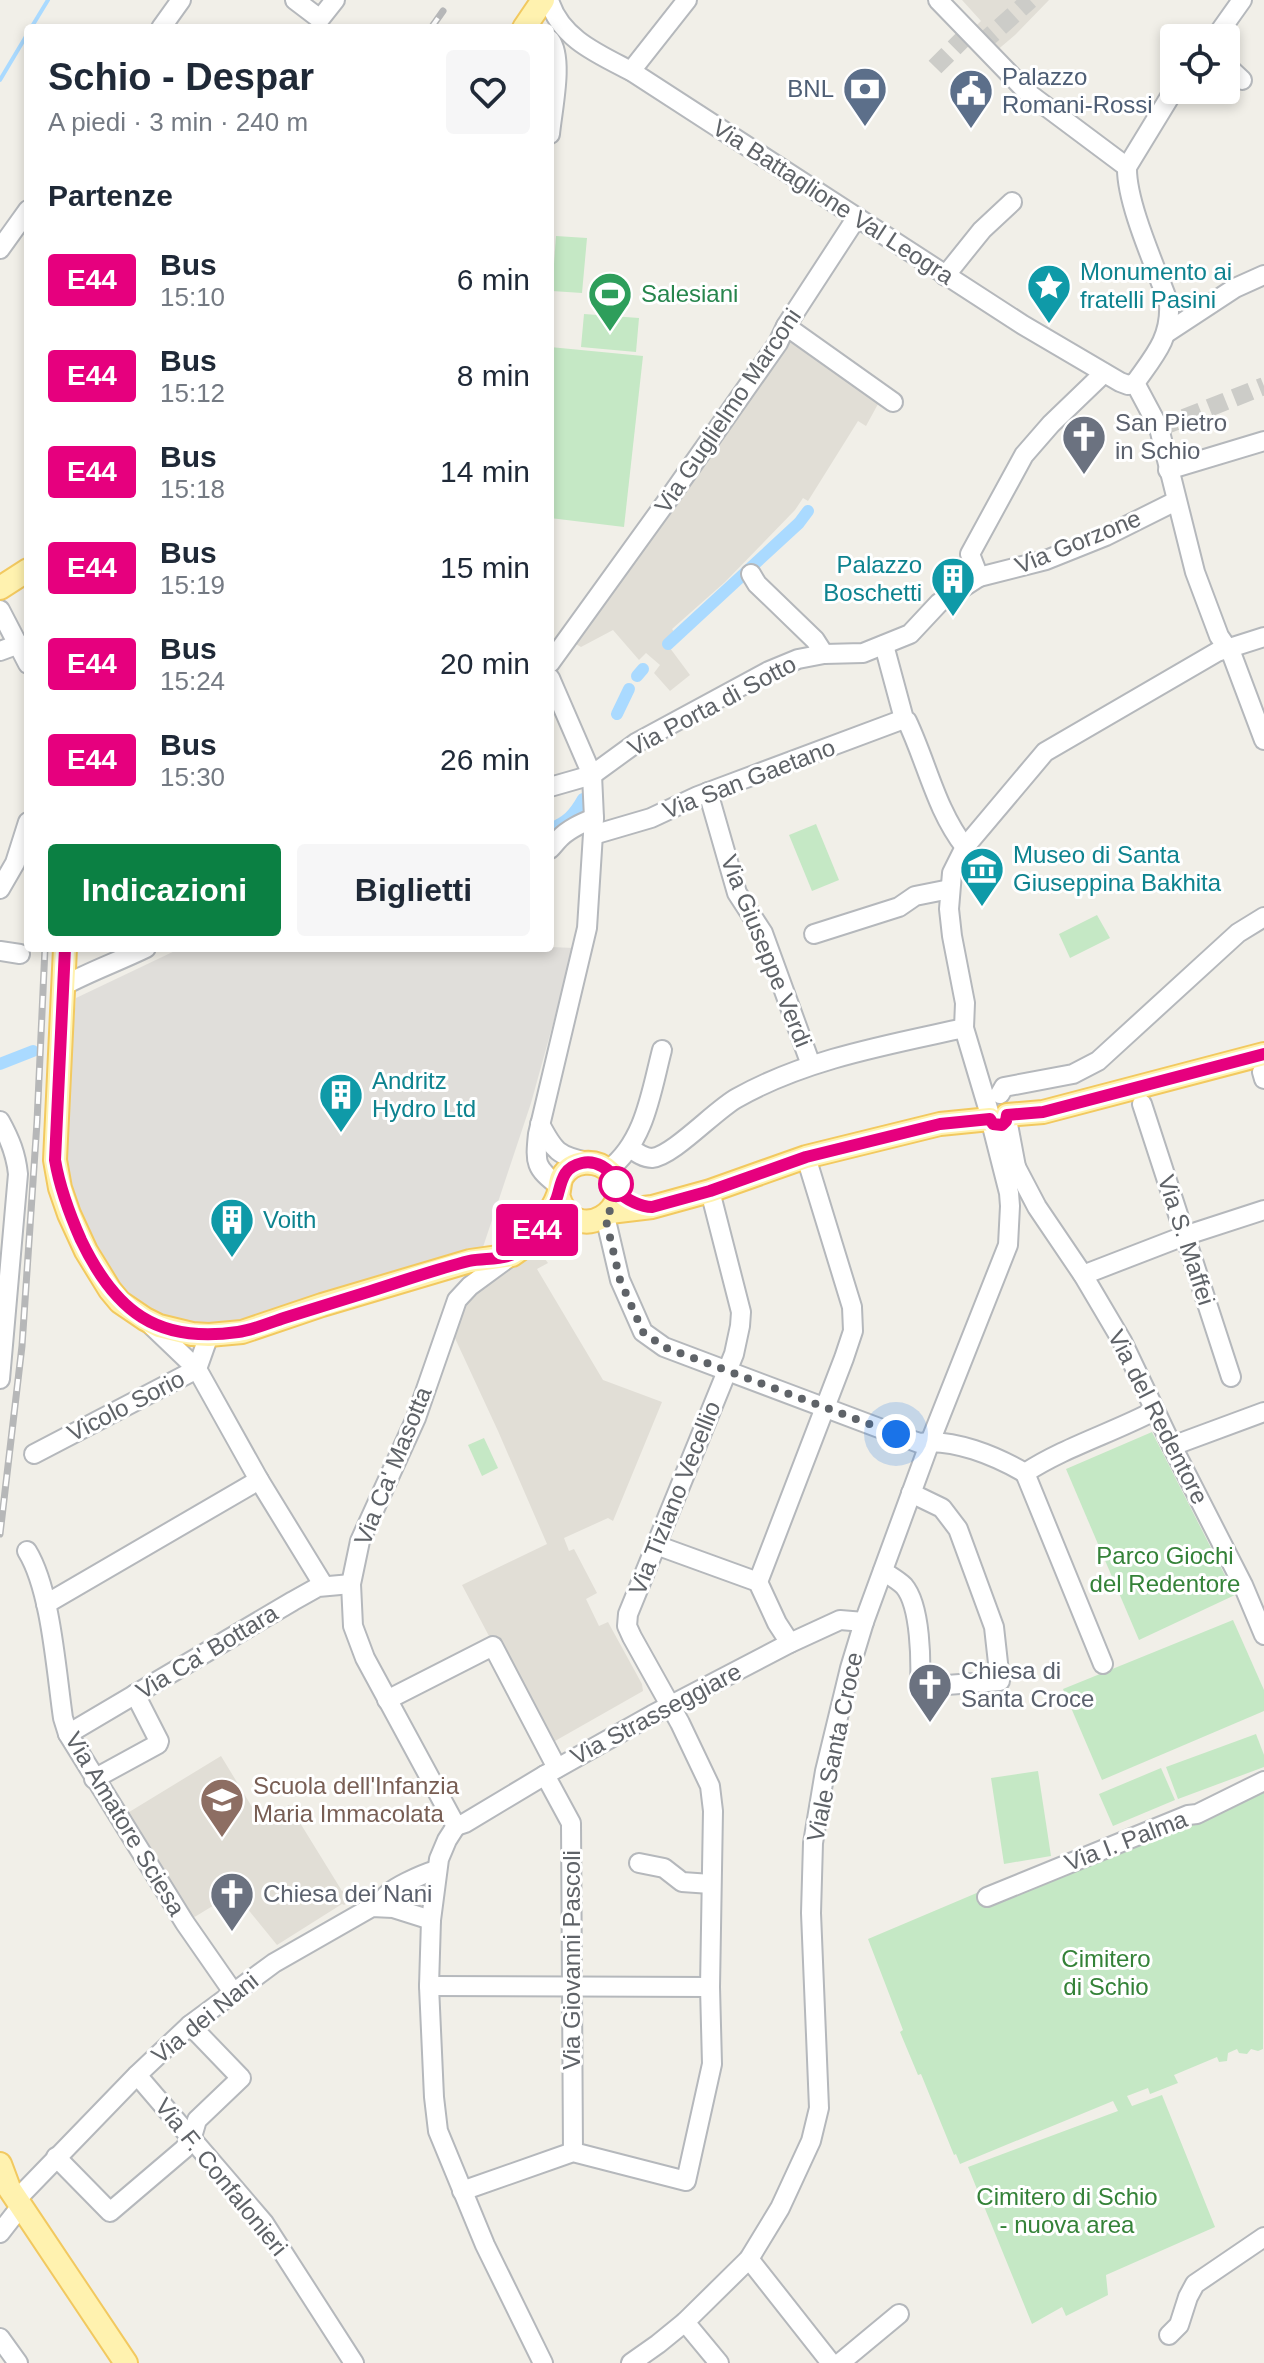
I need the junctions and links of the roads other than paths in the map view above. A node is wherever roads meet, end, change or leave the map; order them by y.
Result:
1 (181, 0) edge
2 (295, 0) edge
3 (335, 0) edge
4 (546, 0) edge
5 (687, 0) edge
6 (938, 0) edge
7 (1242, 0) edge
8 (164, 24) edge
9 (317, 24) edge
10 (527, 24) edge
11 (1225, 24) edge
12 (554, 48) edge
13 (588, 48) junction
14 (631, 71) junction
15 (1165, 104) edge
16 (1127, 167) junction
17 (1012, 202) dead end
18 (24, 215) edge
19 (857, 217) junction
20 (2, 241) edge
21 (1264, 275) edge
22 (945, 276) junction
23 (786, 326) junction
24 (1168, 332) junction
25 (1104, 373) junction
26 (1135, 383) junction
27 (893, 402) dead end
28 (1264, 441) edge
29 (1168, 470) junction
30 (1176, 501) junction
31 (24, 573) edge
32 (751, 574) dead end
33 (979, 577) junction
34 (0, 588) edge
35 (594, 602) junction
36 (0, 610) edge
37 (1264, 637) edge
38 (554, 639) edge
39 (19, 644) junction
40 (884, 645) junction
41 (1228, 648) junction
42 (0, 651) edge
43 (824, 654) junction
44 (24, 655) edge
45 (554, 657) edge
46 (554, 687) edge
47 (904, 719) junction
48 (1264, 740) edge
49 (592, 775) junction
50 (554, 786) edge
51 (708, 792) junction
52 (594, 826) junction
53 (24, 835) edge
54 (554, 847) edge
55 (965, 847) junction
56 (0, 889) edge
57 (950, 889) junction
58 (1264, 917) edge
59 (814, 934) dead end
60 (0, 951) edge
61 (65, 952) edge
62 (138, 952) edge
63 (20, 954) dead end
64 (63, 986) junction
65 (964, 1028) junction
66 (662, 1050) dead end
67 (811, 1065) junction
68 (1263, 1068) edge
69 (1142, 1104) dead end
70 (997, 1114) junction
71 (0, 1121) edge
72 (540, 1124) junction
73 (630, 1148) junction
74 (554, 1150) junction
75 (806, 1157) junction
76 (536, 1161) junction
77 (598, 1166) junction
78 (1016, 1167) junction
79 (558, 1190) junction
80 (710, 1191) junction
81 (1012, 1196) junction
82 (611, 1206) junction
83 (1037, 1207) junction
84 (1264, 1210) edge
85 (575, 1219) junction
86 (1184, 1236) junction
87 (520, 1249) junction
88 (1083, 1275) junction
89 (145, 1319) junction
90 (209, 1335) junction
91 (197, 1369) junction
92 (727, 1370) junction
93 (1231, 1377) dead end
94 (0, 1379) edge
95 (825, 1408) junction
96 (1154, 1411) junction
97 (1263, 1414) edge
98 (930, 1442) junction
99 (1172, 1446) junction
100 (34, 1454) dead end
101 (1025, 1473) junction
102 (259, 1480) junction
103 (911, 1493) junction
104 (656, 1545) junction
105 (27, 1551) dead end
106 (883, 1571) junction
107 (758, 1582) junction
108 (351, 1584) junction
109 (324, 1586) junction
110 (1256, 1590) edge
111 (46, 1604) junction
112 (864, 1622) junction
113 (1264, 1635) edge
114 (790, 1643) junction
115 (1103, 1664) dead end
116 (135, 1694) junction
117 (387, 1700) junction
118 (670, 1705) junction
119 (68, 1734) junction
120 (551, 1772) junction
121 (94, 1779) junction
122 (1264, 1781) edge
123 (456, 1826) junction
124 (639, 1863) dead end
125 (436, 1870) junction
126 (711, 1884) junction
127 (987, 1897) dead end
128 (384, 1907) junction
129 (431, 1920) junction
130 (429, 1986) junction
131 (572, 1987) junction
132 (710, 1987) junction
133 (233, 1992) junction
134 (190, 2025) junction
135 (137, 2075) junction
136 (192, 2137) junction
137 (573, 2152) junction
138 (56, 2157) junction
139 (0, 2164) edge
140 (462, 2191) junction
141 (12, 2194) edge
142 (0, 2233) edge
143 (1264, 2237) edge
144 (749, 2259) junction
145 (899, 2314) dead end
146 (685, 2322) junction
147 (1169, 2335) dead end
148 (0, 2338) edge
149 (18, 2363) edge
150 (126, 2363) edge
151 (354, 2363) edge
152 (543, 2363) edge
153 (631, 2363) edge
154 (719, 2363) edge
155 (831, 2363) edge
156 (840, 2363) edge

1 - 8 street
2 - 9 street
3 - 9 street
4 - 10 main road
4 - 13 street, Via Battaglione Val Leogra
5 - 14 street
6 - 16 street
7 - 11 street
12 - 13 street
13 - 14 street, Via Battaglione Val Leogra
14 - 19 street, Via Battaglione Val Leogra
15 - 16 street
16 - 24 street
17 - 22 street
18 - 20 street
19 - 22 street, Via Battaglione Val Leogra
19 - 23 street, Via Guglielmo Marconi
21 - 24 street
22 - 25 street, Via Battaglione Val Leogra
23 - 27 street
23 - 35 street, Via Guglielmo Marconi
24 - 26 street
25 - 26 street, Via Battaglione Val Leogra
25 - 33 street
26 - 29 street
28 - 29 street
29 - 30 street
30 - 33 street, Via Gorzone
30 - 41 street
31 - 34 main road
32 - 43 street
33 - 40 street, Via Gorzone
35 - 38 street, Via Guglielmo Marconi
35 - 45 street, Via Guglielmo Marconi
36 - 39 street
37 - 41 street
39 - 42 street
39 - 44 street
40 - 43 street, Via Porta di Sotto
40 - 47 street
41 - 48 street
41 - 55 street
43 - 49 street, Via Porta di Sotto
46 - 49 street
47 - 51 street, Via San Gaetano
47 - 55 street
49 - 50 street
49 - 52 street
51 - 52 street, Via San Gaetano
51 - 67 street, Via Giuseppe Verdi
52 - 54 street, Via San Gaetano
52 - 72 street
53 - 56 street
55 - 57 street
57 - 59 street
57 - 65 street
58 - 70 street
60 - 63 street
61 - 64 main road
62 - 64 street
64 - 89 main road
65 - 67 street
65 - 70 street
66 - 73 street
67 - 73 street
68 - 70 main road
69 - 86 street, Via S. Maffei
70 - 75 main road
70 - 78 street, Viale Santa Croce
70 - 81 street, Viale Santa Croce
71 - 94 street
72 - 74 street
72 - 76 street
73 - 77 street
74 - 76 street
74 - 77 street
75 - 80 main road
75 - 95 street
76 - 79 street
77 - 79 main road
77 - 82 main road
78 - 81 street, Viale Santa Croce
78 - 83 street, Via del Redentore
79 - 85 main road
79 - 87 main road
80 - 82 main road
80 - 92 street, Via Tiziano Vecellio
81 - 83 street
81 - 98 street, Viale Santa Croce
82 - 85 main road
82 - 92 street
83 - 88 street, Via del Redentore
84 - 86 street
85 - 87 main road
86 - 88 street
86 - 93 street, Via S. Maffei
87 - 90 main road
87 - 108 street, Via Ca' Masotta
88 - 96 street, Via del Redentore
89 - 90 main road
89 - 91 street, Vicolo Sorio
90 - 91 street
91 - 100 street, Vicolo Sorio
91 - 102 street
92 - 95 street
92 - 104 street, Via Tiziano Vecellio
95 - 98 street
95 - 107 street
96 - 99 street, Via del Redentore
96 - 101 street
97 - 99 street
98 - 101 street
98 - 103 street, Viale Santa Croce
99 - 110 street, Via del Redentore
101 - 115 street
102 - 109 street
102 - 111 street
103 - 106 street, Viale Santa Croce
103 - 106 street
104 - 107 street
104 - 118 street, Via Tiziano Vecellio
105 - 111 street, Via Amatore Sciesa
106 - 112 street, Viale Santa Croce
107 - 114 street
108 - 109 street, Via Ca' Bottara
108 - 117 street, Via Ca' Masotta
109 - 116 street, Via Ca' Bottara
110 - 113 street, Via del Redentore
111 - 119 street, Via Amatore Sciesa
112 - 114 street, Via Strasseggiare
112 - 144 street, Viale Santa Croce
114 - 118 street, Via Strasseggiare
116 - 119 street, Via Ca' Bottara
116 - 121 street
117 - 120 street, Via Giovanni Pascoli
117 - 123 street, Via Ca' Masotta
118 - 120 street, Via Strasseggiare
118 - 126 street, Via Tiziano Vecellio
119 - 121 street, Via Amatore Sciesa
120 - 123 street, Via Strasseggiare
120 - 131 street, Via Giovanni Pascoli
121 - 133 street, Via Amatore Sciesa
122 - 127 street, Via I. Palma
123 - 125 street
124 - 126 street
125 - 128 street
125 - 129 street
126 - 132 street, Via Tiziano Vecellio
128 - 129 street
128 - 133 street, Via dei Nani
129 - 130 street
130 - 131 street
130 - 140 street
131 - 132 street
131 - 137 street, Via Giovanni Pascoli
132 - 137 street, Via Tiziano Vecellio
133 - 134 street, Via dei Nani
134 - 135 street, Via dei Nani
134 - 136 street
135 - 136 street, Via F. Confalonieri
135 - 138 street, Via dei Nani
136 - 138 street
136 - 151 street, Via F. Confalonieri
137 - 140 street
138 - 141 street, Via dei Nani
139 - 141 main road
140 - 152 street
141 - 142 street, Via dei Nani
141 - 150 main road
143 - 147 street
144 - 146 street, Viale Santa Croce
144 - 155 street
145 - 156 street
146 - 153 street, Viale Santa Croce
146 - 154 street
148 - 149 street

